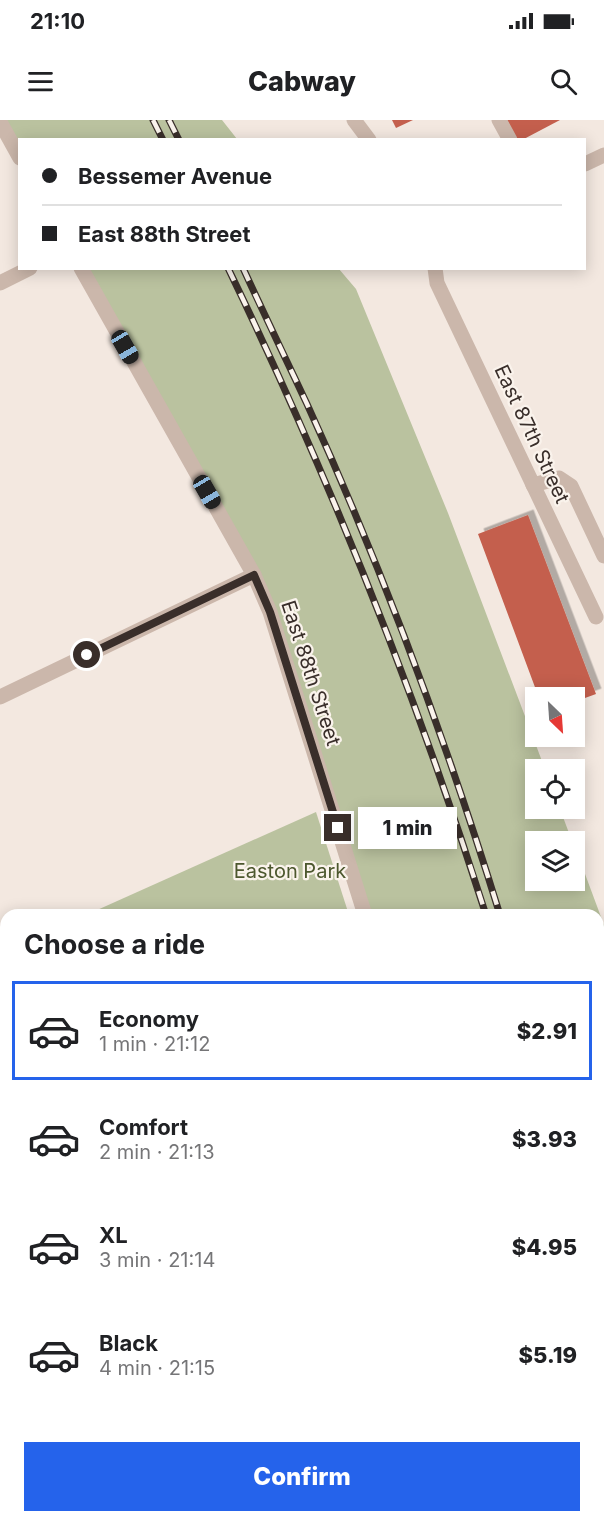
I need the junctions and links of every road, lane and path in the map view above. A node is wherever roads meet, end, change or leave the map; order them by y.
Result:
1 (354, 120) edge
2 (499, 120) edge
3 (0, 122) edge
4 (368, 138) edge
5 (509, 138) edge
6 (18, 154) edge
7 (604, 155) edge
8 (586, 164) edge
9 (26, 270) edge
10 (82, 270) edge
11 (435, 270) edge
12 (0, 283) edge
13 (533, 485) junction
14 (604, 556) edge
15 (254, 575) junction
16 (596, 617) dead end
17 (0, 697) edge
18 (363, 909) edge

1 - 4 street
2 - 5 street
3 - 6 street
7 - 8 street
9 - 12 street
10 - 15 street, East 88th Street
11 - 13 street, East 87th Street
13 - 14 street
13 - 16 street, East 87th Street
15 - 17 street
15 - 18 street, East 88th Street

